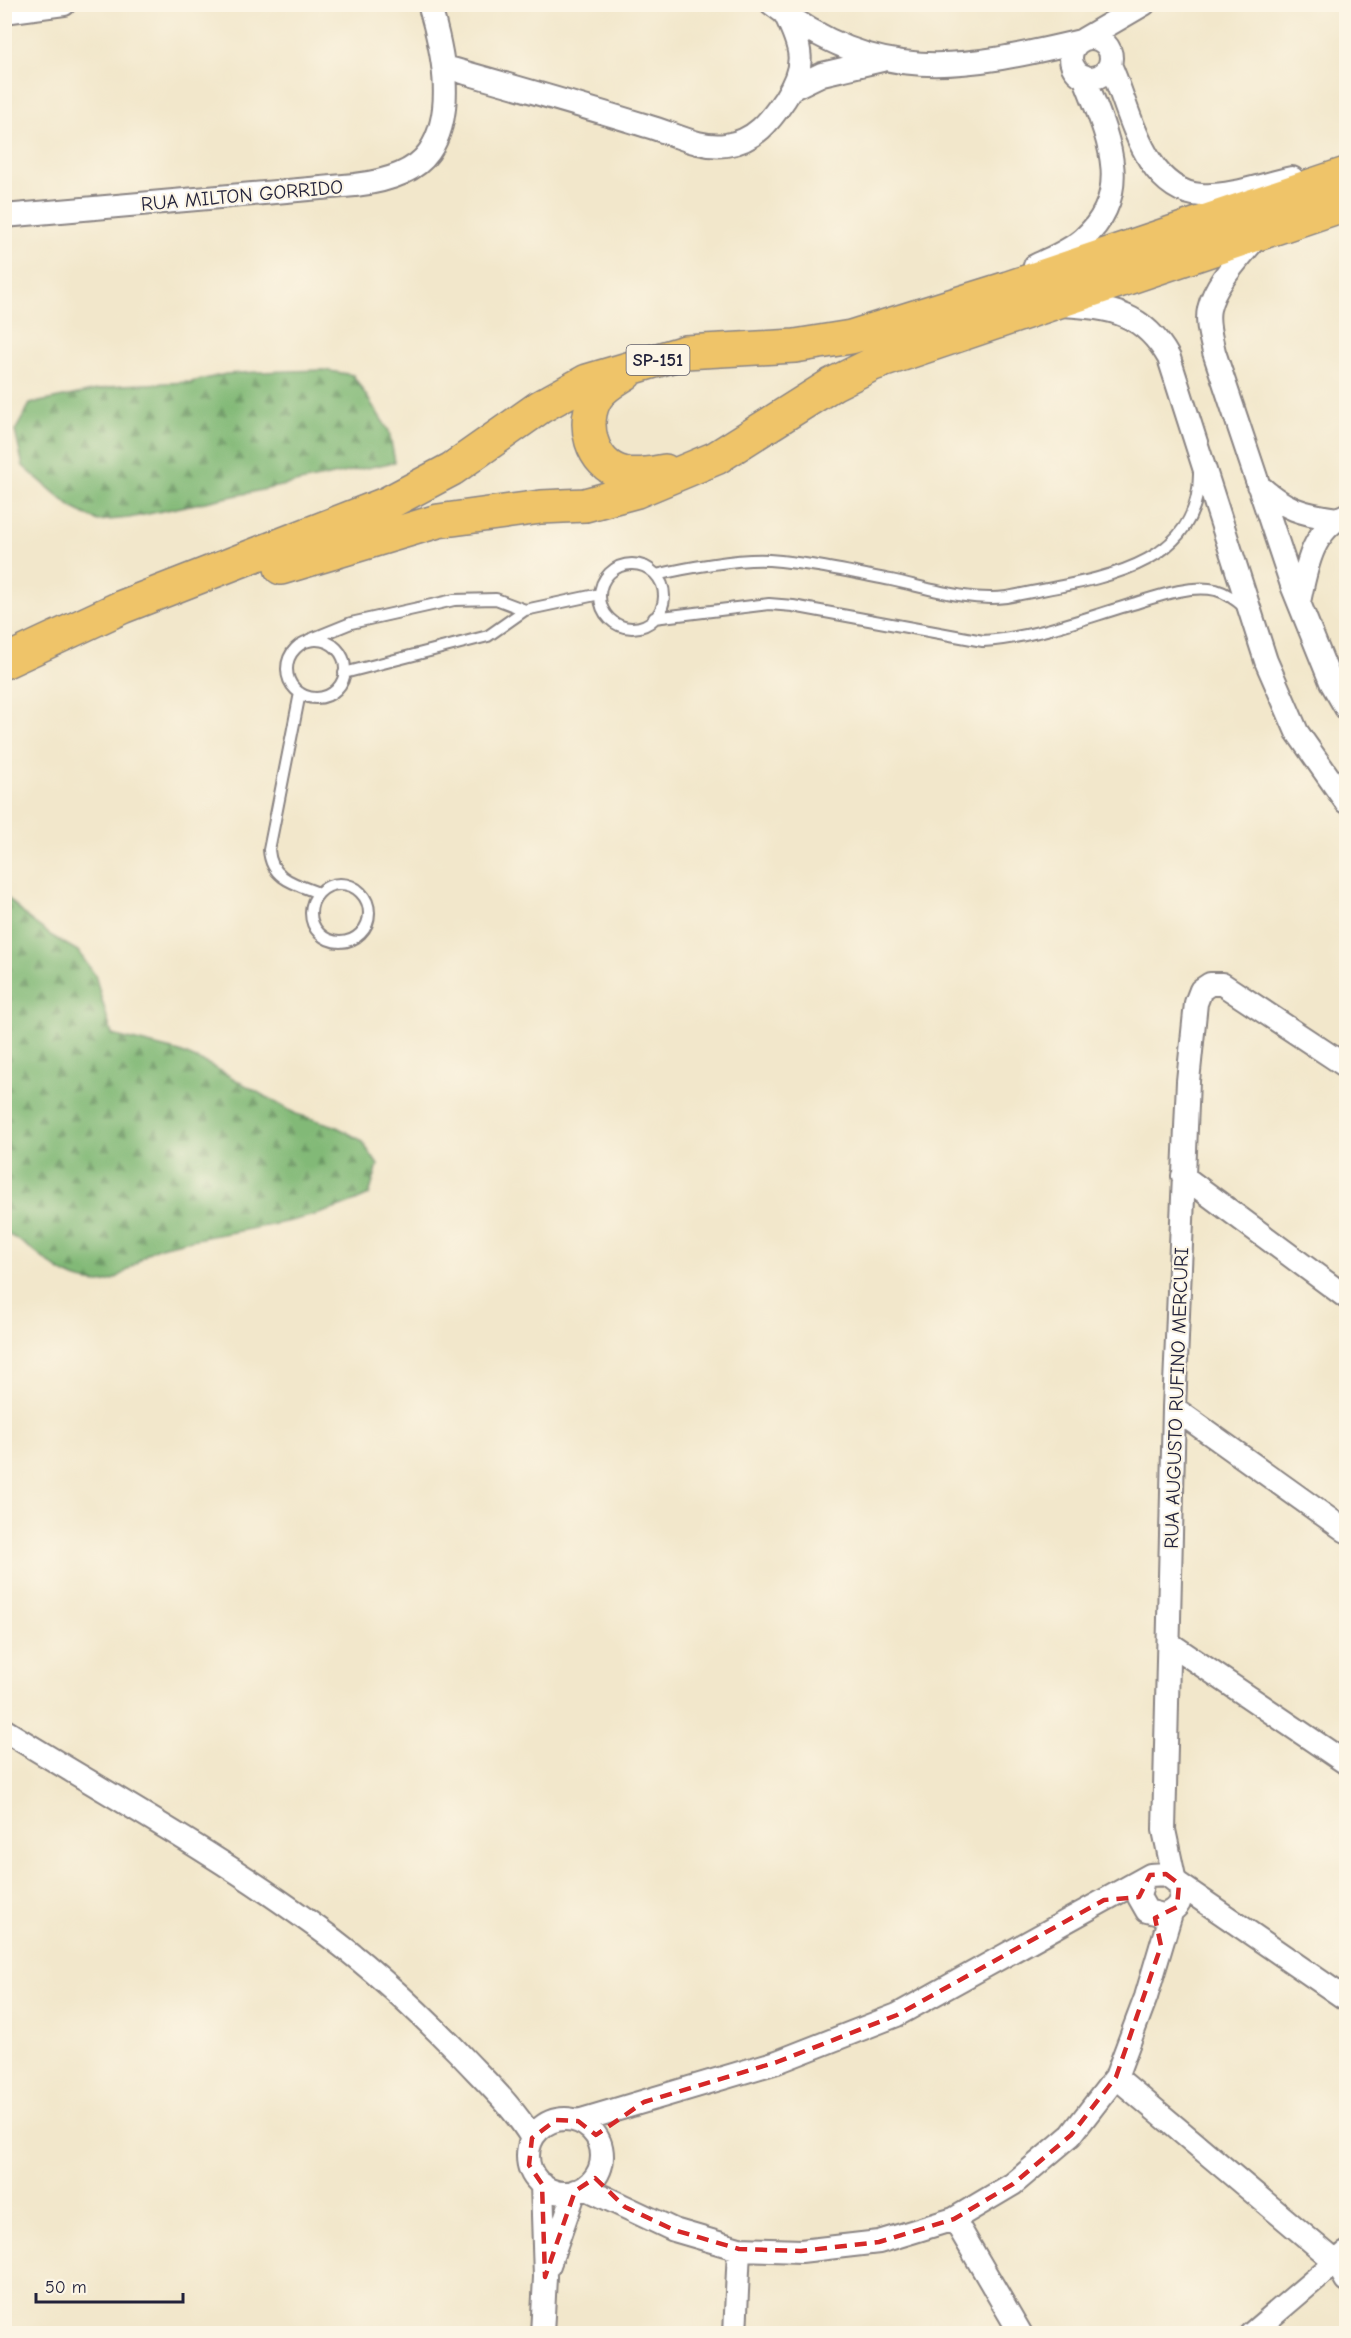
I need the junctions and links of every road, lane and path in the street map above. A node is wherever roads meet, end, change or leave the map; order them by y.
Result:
1 (64, 4) edge
2 (429, 4) edge
3 (1140, 7) edge
4 (779, 9) edge
5 (4, 12) edge
6 (1082, 40) junction
7 (1024, 55) junction
8 (882, 60) junction
9 (1111, 62) junction
10 (445, 67) junction
11 (1080, 73) junction
12 (791, 89) junction
13 (1347, 166) edge
14 (1347, 174) edge
15 (1347, 204) edge
16 (4, 216) edge
17 (1260, 233) junction
18 (980, 296) junction
19 (1046, 304) junction
20 (640, 365) junction
21 (1198, 446) junction
22 (716, 458) junction
23 (1258, 486) junction
24 (1342, 517) edge
25 (656, 575) junction
26 (600, 594) junction
27 (1299, 603) junction
28 (525, 610) junction
29 (1250, 612) junction
30 (654, 618) junction
31 (309, 640) junction
32 (8, 660) edge
33 (344, 674) junction
34 (300, 693) junction
35 (1347, 708) edge
36 (1347, 802) edge
37 (319, 893) junction
38 (1347, 1066) edge
39 (1183, 1176) junction
40 (1347, 1297) edge
41 (1174, 1408) junction
42 (1347, 1531) edge
43 (1169, 1643) junction
44 (4, 1730) edge
45 (1347, 1763) edge
46 (1164, 1830) junction
47 (1176, 1880) junction
48 (1144, 1884) junction
49 (1212, 1909) junction
50 (1167, 1912) junction
51 (1347, 1999) edge
52 (1116, 2077) junction
53 (644, 2102) junction
54 (579, 2121) junction
55 (536, 2133) junction
56 (596, 2135) junction
57 (542, 2184) junction
58 (585, 2186) junction
59 (954, 2218) junction
60 (739, 2249) junction
61 (1343, 2265) edge
62 (545, 2277) junction
63 (542, 2334) edge
64 (735, 2334) edge
65 (1021, 2334) edge
66 (1251, 2334) edge

1 - 5 street
2 - 10 street, RUA MILTON GORRIDO
3 - 6 street
3 - 9 street
4 - 8 street
4 - 12 street
6 - 7 street
6 - 9 street
6 - 11 street
7 - 8 street
7 - 11 street
8 - 12 street
9 - 11 street
9 - 13 street
10 - 12 street
10 - 16 street, RUA MILTON GORRIDO
11 - 18 street
14 - 18 main road, SP-151
15 - 17 main road, SP-151
17 - 19 main road, SP-151
17 - 23 street
18 - 20 main road, SP-151
19 - 21 street
19 - 22 main road, SP-151
20 - 22 main road
20 - 32 main road, SP-151
21 - 25 lane
21 - 29 street
22 - 32 main road, SP-151
23 - 24 street
23 - 27 street
24 - 27 street
25 - 26 lane
25 - 30 lane
26 - 28 lane
26 - 30 lane
27 - 35 street
28 - 31 lane
28 - 33 lane
29 - 30 lane
29 - 36 street
31 - 33 lane
31 - 34 lane
33 - 34 lane
34 - 37 lane
37 - 37 lane
38 - 39 street, RUA AUGUSTO RUFINO MERCURI
39 - 40 street
39 - 41 street, RUA AUGUSTO RUFINO MERCURI
41 - 42 street
41 - 43 street, RUA AUGUSTO RUFINO MERCURI
43 - 45 street
43 - 46 street, RUA AUGUSTO RUFINO MERCURI
44 - 55 street
46 - 47 street, RUA AUGUSTO RUFINO MERCURI
46 - 48 street, RUA AUGUSTO RUFINO MERCURI
47 - 48 street
47 - 49 street
47 - 50 street
48 - 50 street
48 - 53 street
49 - 50 street
49 - 51 street
50 - 52 street
52 - 59 street
52 - 61 street
53 - 54 street
53 - 56 street
54 - 55 street
54 - 56 street
55 - 57 street
56 - 58 street
57 - 58 street
57 - 62 street
58 - 60 street
58 - 62 street
59 - 60 street
59 - 65 street
60 - 64 street
61 - 66 street
62 - 63 street

